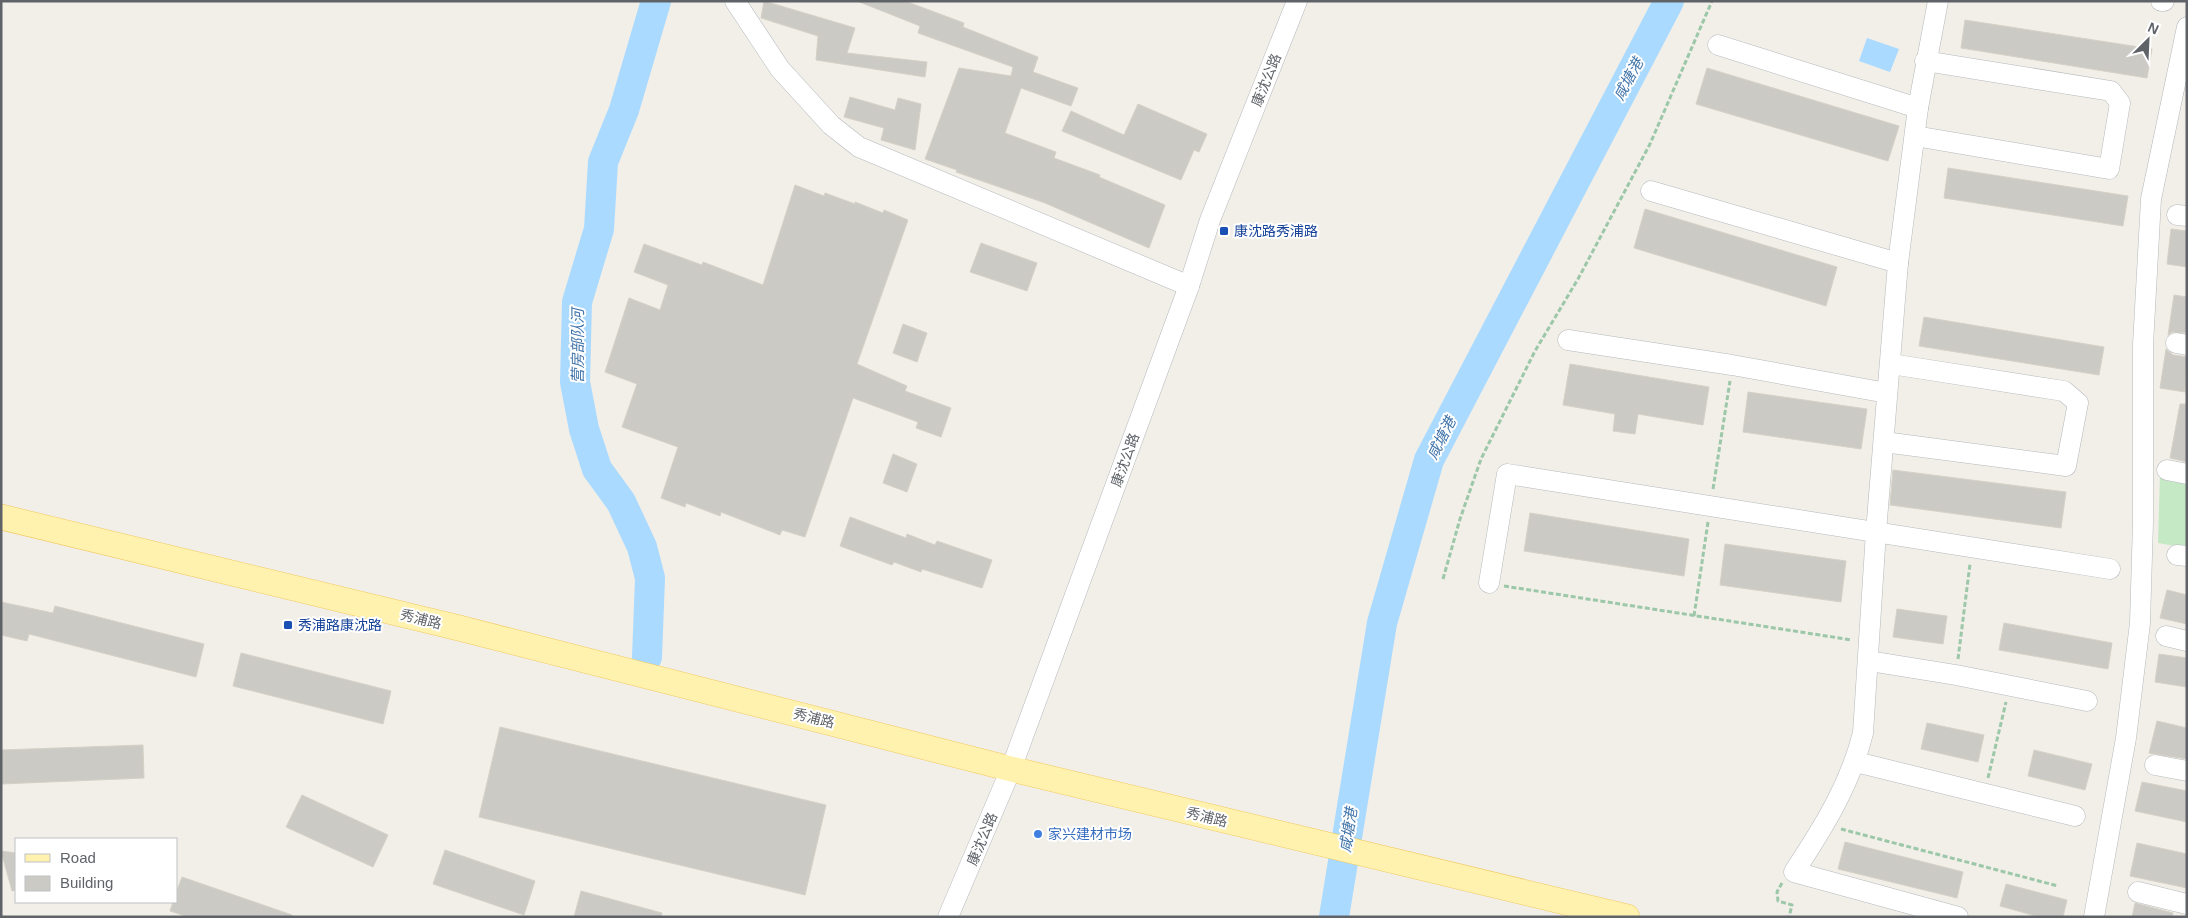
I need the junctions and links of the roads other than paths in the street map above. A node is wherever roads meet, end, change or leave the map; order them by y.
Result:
1 (735, 1) edge
2 (1297, 1) edge
3 (1938, 1) edge
4 (2187, 27) edge
5 (1718, 45) dead end
6 (1925, 61) junction
7 (1918, 108) junction
8 (1915, 136) junction
9 (1651, 190) dead end
10 (1898, 264) junction
11 (1189, 286) junction
12 (1568, 340) dead end
13 (1891, 364) junction
14 (1887, 393) junction
15 (1884, 442) junction
16 (1, 517) edge
17 (1876, 532) junction
18 (2110, 569) dead end
19 (1489, 583) road end
20 (2166, 636) dead end
21 (2187, 641) edge
22 (1869, 652) junction
23 (2087, 702) dead end
24 (1856, 762) junction
25 (2155, 764) dead end
26 (1011, 769) junction
27 (2187, 771) edge
28 (2075, 816) dead end
29 (2138, 892) dead end
30 (2187, 904) edge
31 (948, 917) edge
32 (1627, 917) edge
33 (1958, 917) edge
34 (2094, 917) edge

1 - 11 street
2 - 11 street, 康沈公路
3 - 6 street
4 - 34 street
5 - 7 street
6 - 7 street
6 - 8 street
7 - 8 street
8 - 10 street
9 - 10 street
10 - 13 street
11 - 26 street, 康沈公路
12 - 14 street
13 - 14 street
13 - 15 street
14 - 15 street
15 - 17 street
16 - 26 main road, 秀浦路
17 - 18 street
17 - 19 street
17 - 22 street
20 - 21 street
22 - 23 street
22 - 24 street
24 - 28 street
24 - 33 street
25 - 27 street
26 - 31 street, 康沈公路
26 - 32 main road, 秀浦路
29 - 30 street

